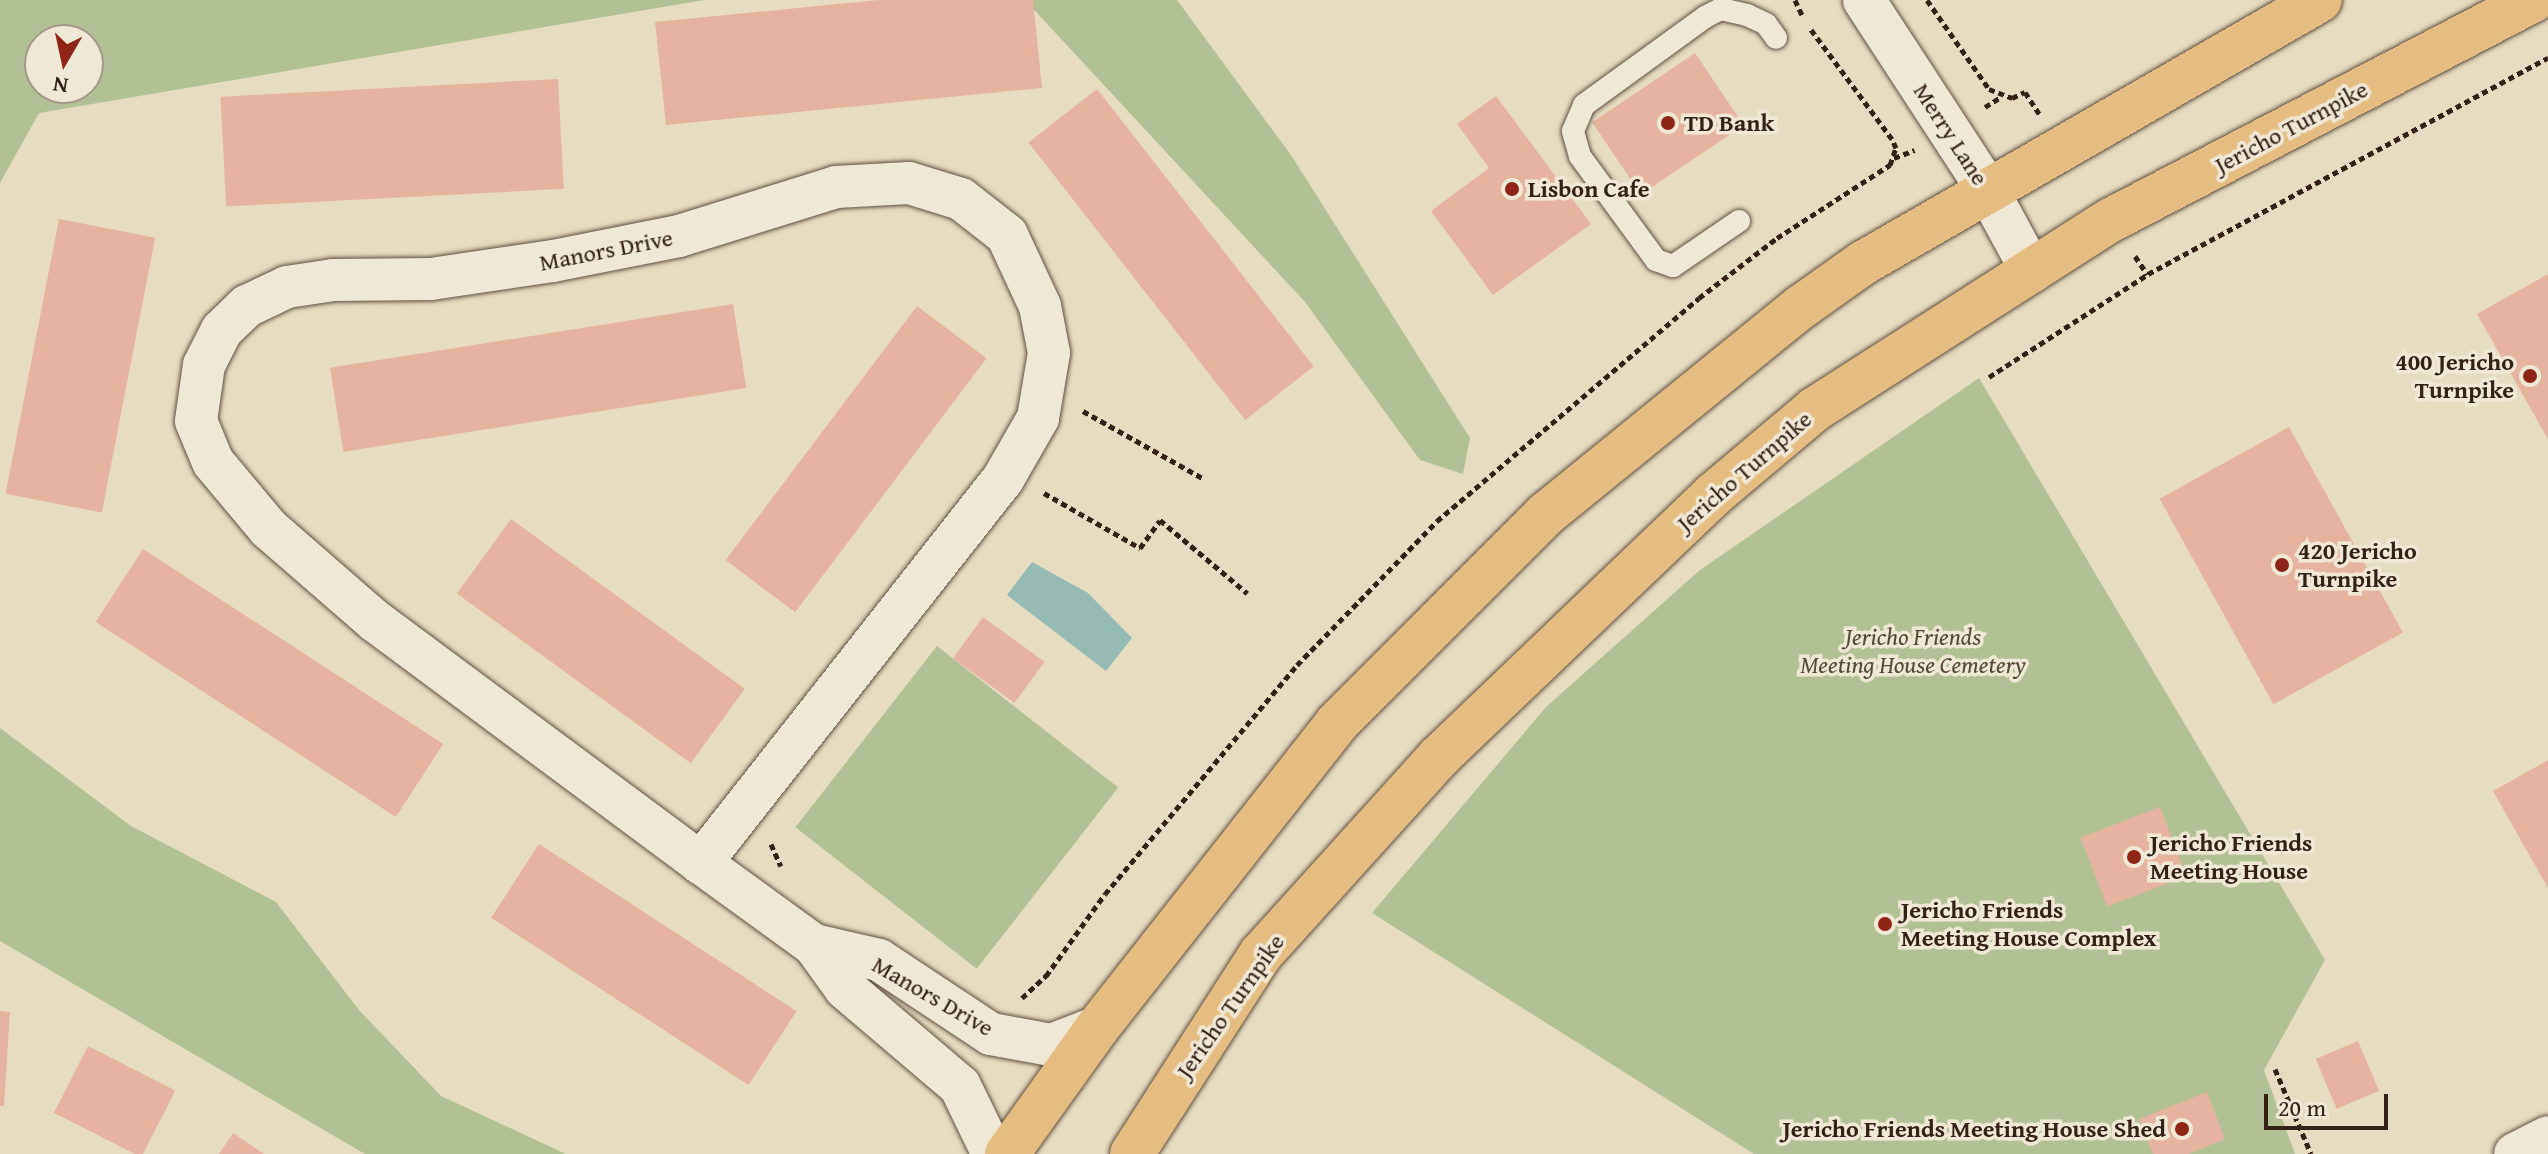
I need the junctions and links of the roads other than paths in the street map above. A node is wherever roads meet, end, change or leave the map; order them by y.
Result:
1 (1864, 0) edge
2 (2320, 0) edge
3 (2533, 0) edge
4 (2283, 13) edge
5 (1776, 38) dead end
6 (1987, 189) junction
7 (1739, 221) dead end
8 (2032, 272) junction
9 (701, 863) junction
10 (814, 945) junction
11 (1098, 1027) junction
12 (2548, 1137) edge
13 (993, 1154) edge
14 (1007, 1154) edge
15 (1132, 1154) edge
16 (2515, 1154) edge

1 - 6 street, Merry Lane
2 - 4 main road
3 - 8 main road, Jericho Turnpike
4 - 6 main road
5 - 7 lane
6 - 8 street, Merry Lane
6 - 11 main road
8 - 15 main road, Jericho Turnpike
9 - 9 street, Manors Drive
9 - 10 street, Manors Drive
10 - 11 street, Manors Drive
10 - 13 street, Manors Drive
11 - 14 main road
12 - 16 street

